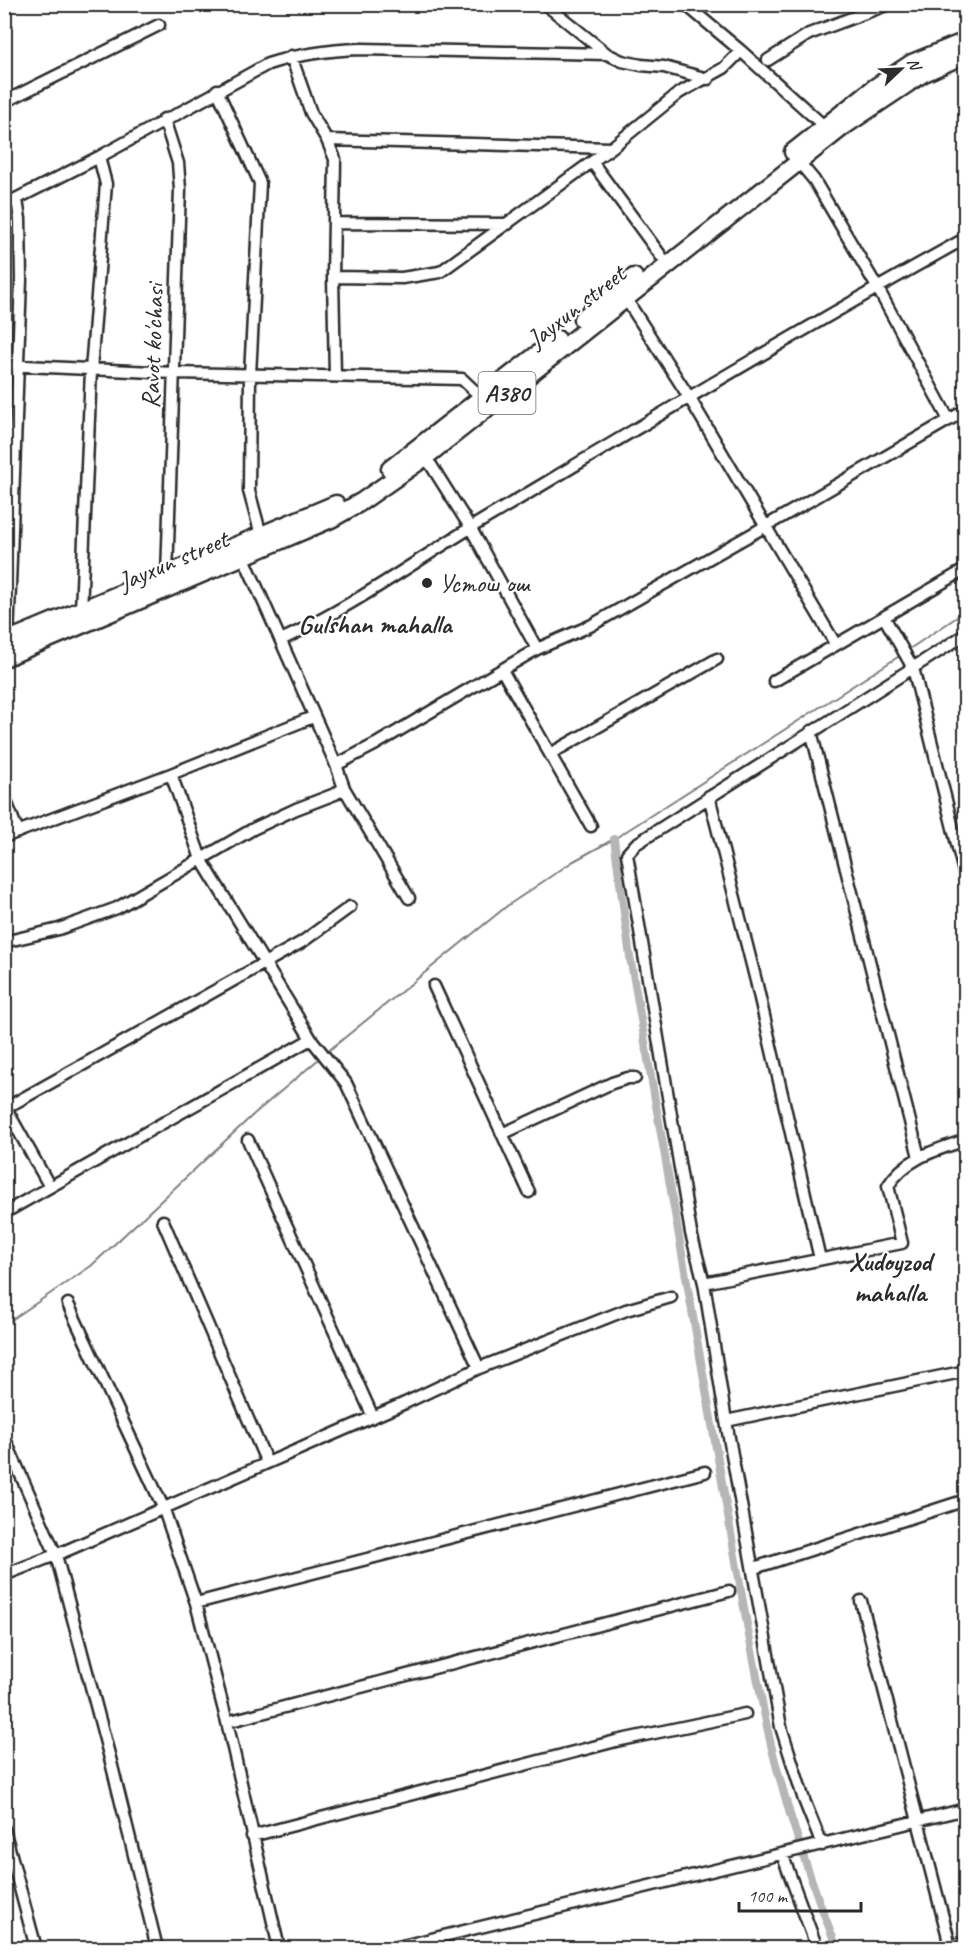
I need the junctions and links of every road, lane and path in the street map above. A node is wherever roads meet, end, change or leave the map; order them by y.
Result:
1 (545, 4) edge
2 (686, 4) edge
3 (889, 4) edge
4 (159, 25) dead end
5 (966, 40) edge
6 (741, 51) junction
7 (607, 54) junction
8 (966, 54) edge
9 (291, 56) junction
10 (768, 60) dead end
11 (708, 79) junction
12 (217, 90) junction
13 (4, 102) edge
14 (164, 119) junction
15 (825, 127) junction
16 (327, 140) junction
17 (611, 148) junction
18 (99, 157) junction
19 (592, 162) junction
20 (799, 162) junction
21 (17, 200) junction
22 (4, 205) edge
23 (334, 223) junction
24 (509, 224) junction
25 (966, 238) edge
26 (661, 256) junction
27 (333, 276) junction
28 (877, 287) junction
29 (626, 299) junction
30 (17, 364) junction
31 (4, 365) edge
32 (91, 370) junction
33 (174, 373) junction
34 (250, 375) junction
35 (335, 376) junction
36 (481, 397) junction
37 (689, 397) junction
38 (966, 410) edge
39 (949, 420) junction
40 (424, 458) junction
41 (766, 526) junction
42 (470, 527) junction
43 (261, 536) junction
44 (244, 558) junction
45 (966, 569) edge
46 (166, 575) junction
47 (81, 611) junction
48 (884, 617) junction
49 (966, 634) edge
50 (281, 640) junction
51 (6, 641) edge
52 (836, 645) junction
53 (537, 649) junction
54 (4, 658) edge
55 (717, 659) dead end
56 (911, 665) junction
57 (502, 670) junction
58 (774, 681) dead end
59 (313, 717) junction
60 (811, 731) junction
61 (550, 754) junction
62 (336, 765) junction
63 (171, 774) junction
64 (344, 788) junction
65 (4, 795) edge
66 (709, 796) junction
67 (591, 826) dead end
68 (18, 832) junction
69 (4, 837) edge
70 (201, 858) junction
71 (966, 880) edge
72 (409, 898) dead end
73 (350, 907) dead end
74 (4, 942) edge
75 (264, 963) junction
76 (434, 986) dead end
77 (311, 1039) junction
78 (635, 1078) dead end
79 (5, 1107) edge
80 (502, 1134) junction
81 (248, 1140) dead end
82 (966, 1140) edge
83 (919, 1156) junction
84 (50, 1187) junction
85 (529, 1192) dead end
86 (4, 1214) edge
87 (163, 1221) dead end
88 (820, 1259) junction
89 (704, 1283) junction
90 (671, 1297) dead end
91 (68, 1304) dead end
92 (479, 1368) junction
93 (966, 1371) edge
94 (373, 1417) junction
95 (726, 1421) junction
96 (4, 1437) edge
97 (267, 1463) junction
98 (705, 1472) dead end
99 (966, 1500) edge
100 (163, 1507) junction
101 (56, 1555) junction
102 (754, 1568) junction
103 (4, 1575) edge
104 (729, 1591) dead end
105 (861, 1601) dead end
106 (196, 1603) junction
107 (746, 1714) dead end
108 (227, 1722) junction
109 (966, 1809) edge
110 (917, 1821) junction
111 (4, 1829) edge
112 (252, 1836) junction
113 (822, 1845) junction
114 (782, 1854) junction
115 (966, 1942) edge
116 (36, 1948) edge
117 (157, 1948) edge
118 (279, 1948) edge
119 (394, 1948) edge
120 (817, 1948) edge

1 - 7 street
2 - 6 street
3 - 10 street
4 - 13 street
5 - 15 highway, Jayxun street / A380
6 - 11 street
6 - 15 street
7 - 9 street
7 - 11 street
8 - 20 highway, Jayxun street / A380
9 - 12 street
9 - 16 street
11 - 17 street
12 - 14 street
12 - 34 street
14 - 18 street
14 - 33 street, Ravot ko'chasi
15 - 26 highway, Jayxun street / A380
16 - 17 street
16 - 23 street
17 - 19 street
18 - 21 street
18 - 32 street
19 - 24 street
19 - 26 street
20 - 28 street
20 - 29 highway, Jayxun street / A380
21 - 22 street
21 - 30 street
23 - 24 street
23 - 27 street
24 - 27 street
25 - 28 street
26 - 36 highway, Jayxun street / A380
27 - 35 street
28 - 37 street
28 - 39 street
29 - 37 street
29 - 40 highway, Jayxun street / A380
30 - 31 street
30 - 32 street
30 - 51 street
32 - 33 street
32 - 47 street
33 - 34 street
33 - 46 street, Ravot ko'chasi
34 - 35 street
34 - 43 street
35 - 36 street
36 - 43 highway, Jayxun street / A380
37 - 41 street
37 - 42 street
38 - 39 street
39 - 41 street
40 - 42 street
40 - 44 highway, Jayxun street / A380
41 - 52 street
41 - 53 street
42 - 50 street
42 - 53 street
43 - 46 highway, Jayxun street / A380
44 - 50 street
44 - 54 highway, Jayxun street / A380
45 - 48 street
46 - 47 highway, Jayxun street / A380
47 - 51 highway, Jayxun street / A380
48 - 52 street
48 - 56 street
49 - 56 street
50 - 59 street
52 - 58 street
53 - 57 street
55 - 61 street
56 - 60 street
56 - 71 street
57 - 61 street
57 - 62 street
59 - 62 street
59 - 63 street
60 - 66 street
60 - 83 street
61 - 67 street
62 - 64 street
63 - 68 street
63 - 70 street
64 - 70 street
64 - 72 street
65 - 68 street
66 - 88 street
66 - 89 street
68 - 69 street
70 - 74 street
70 - 75 street
73 - 75 street
75 - 77 street
75 - 79 street
76 - 80 street
77 - 84 street
77 - 92 street
78 - 80 street
79 - 84 street
80 - 85 street
81 - 94 street
82 - 83 street
83 - 88 street
84 - 86 street
87 - 97 street
88 - 89 street
89 - 95 street
90 - 92 street
91 - 100 street
92 - 94 street
93 - 95 street
94 - 97 street
95 - 102 street
96 - 101 street
97 - 100 street
98 - 106 street
99 - 102 street
100 - 101 street
100 - 106 street
101 - 103 street
101 - 117 street
102 - 113 street
104 - 108 street
105 - 110 street
106 - 108 street
107 - 112 street
108 - 112 street
109 - 110 street
110 - 113 street
110 - 115 street
111 - 116 street
112 - 118 street
113 - 114 street
114 - 119 street
114 - 120 street

